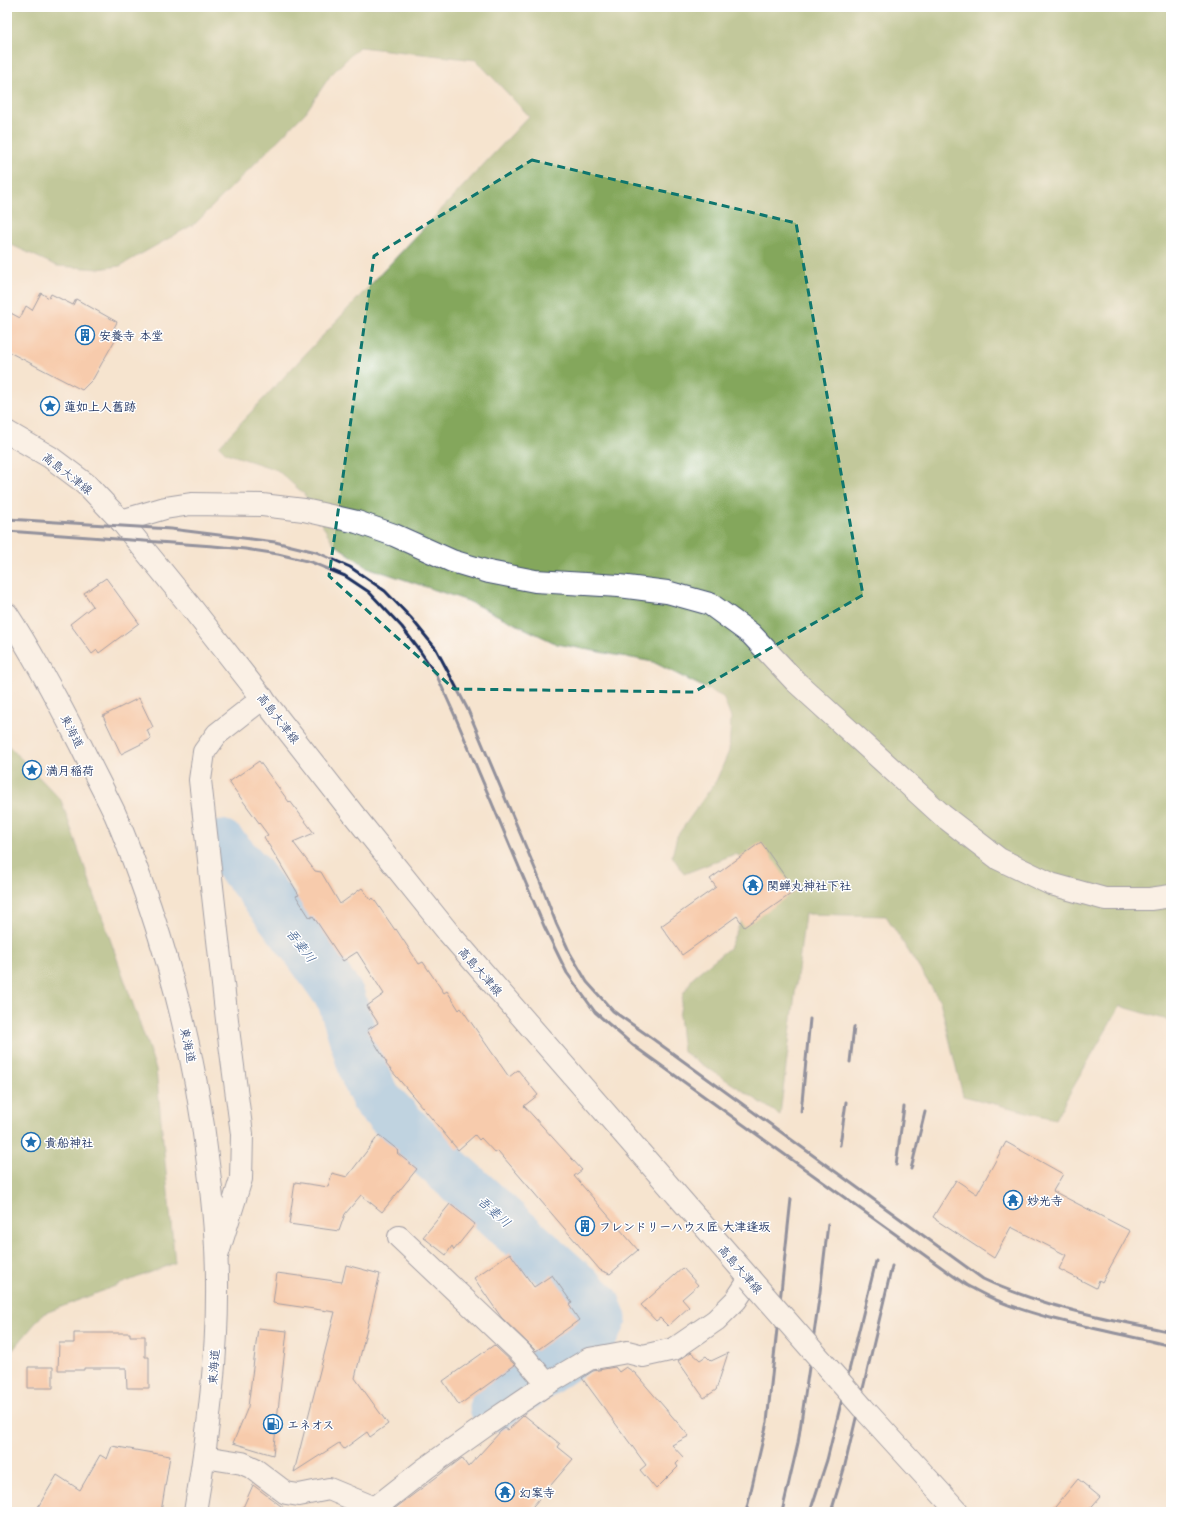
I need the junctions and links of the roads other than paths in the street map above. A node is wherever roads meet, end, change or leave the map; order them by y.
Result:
1 (7, 432) edge
2 (121, 521) junction
3 (7, 614) edge
4 (263, 698) junction
5 (1171, 896) edge
6 (399, 1237) dead end
7 (216, 1257) junction
8 (750, 1279) junction
9 (541, 1376) junction
10 (204, 1457) junction
11 (307, 1495) junction
12 (372, 1507) edge
13 (195, 1512) edge
14 (292, 1512) edge
15 (958, 1512) edge

1 - 2 main road, 高島大津線
2 - 4 main road, 高島大津線
2 - 5 main road
3 - 7 main road, 東海道
4 - 7 main road
4 - 8 main road, 高島大津線
6 - 9 main road
7 - 10 main road, 東海道
8 - 9 main road
8 - 15 main road, 高島大津線, bridge
9 - 12 main road
10 - 11 main road
10 - 13 main road, 東海道
11 - 12 main road
11 - 14 main road

